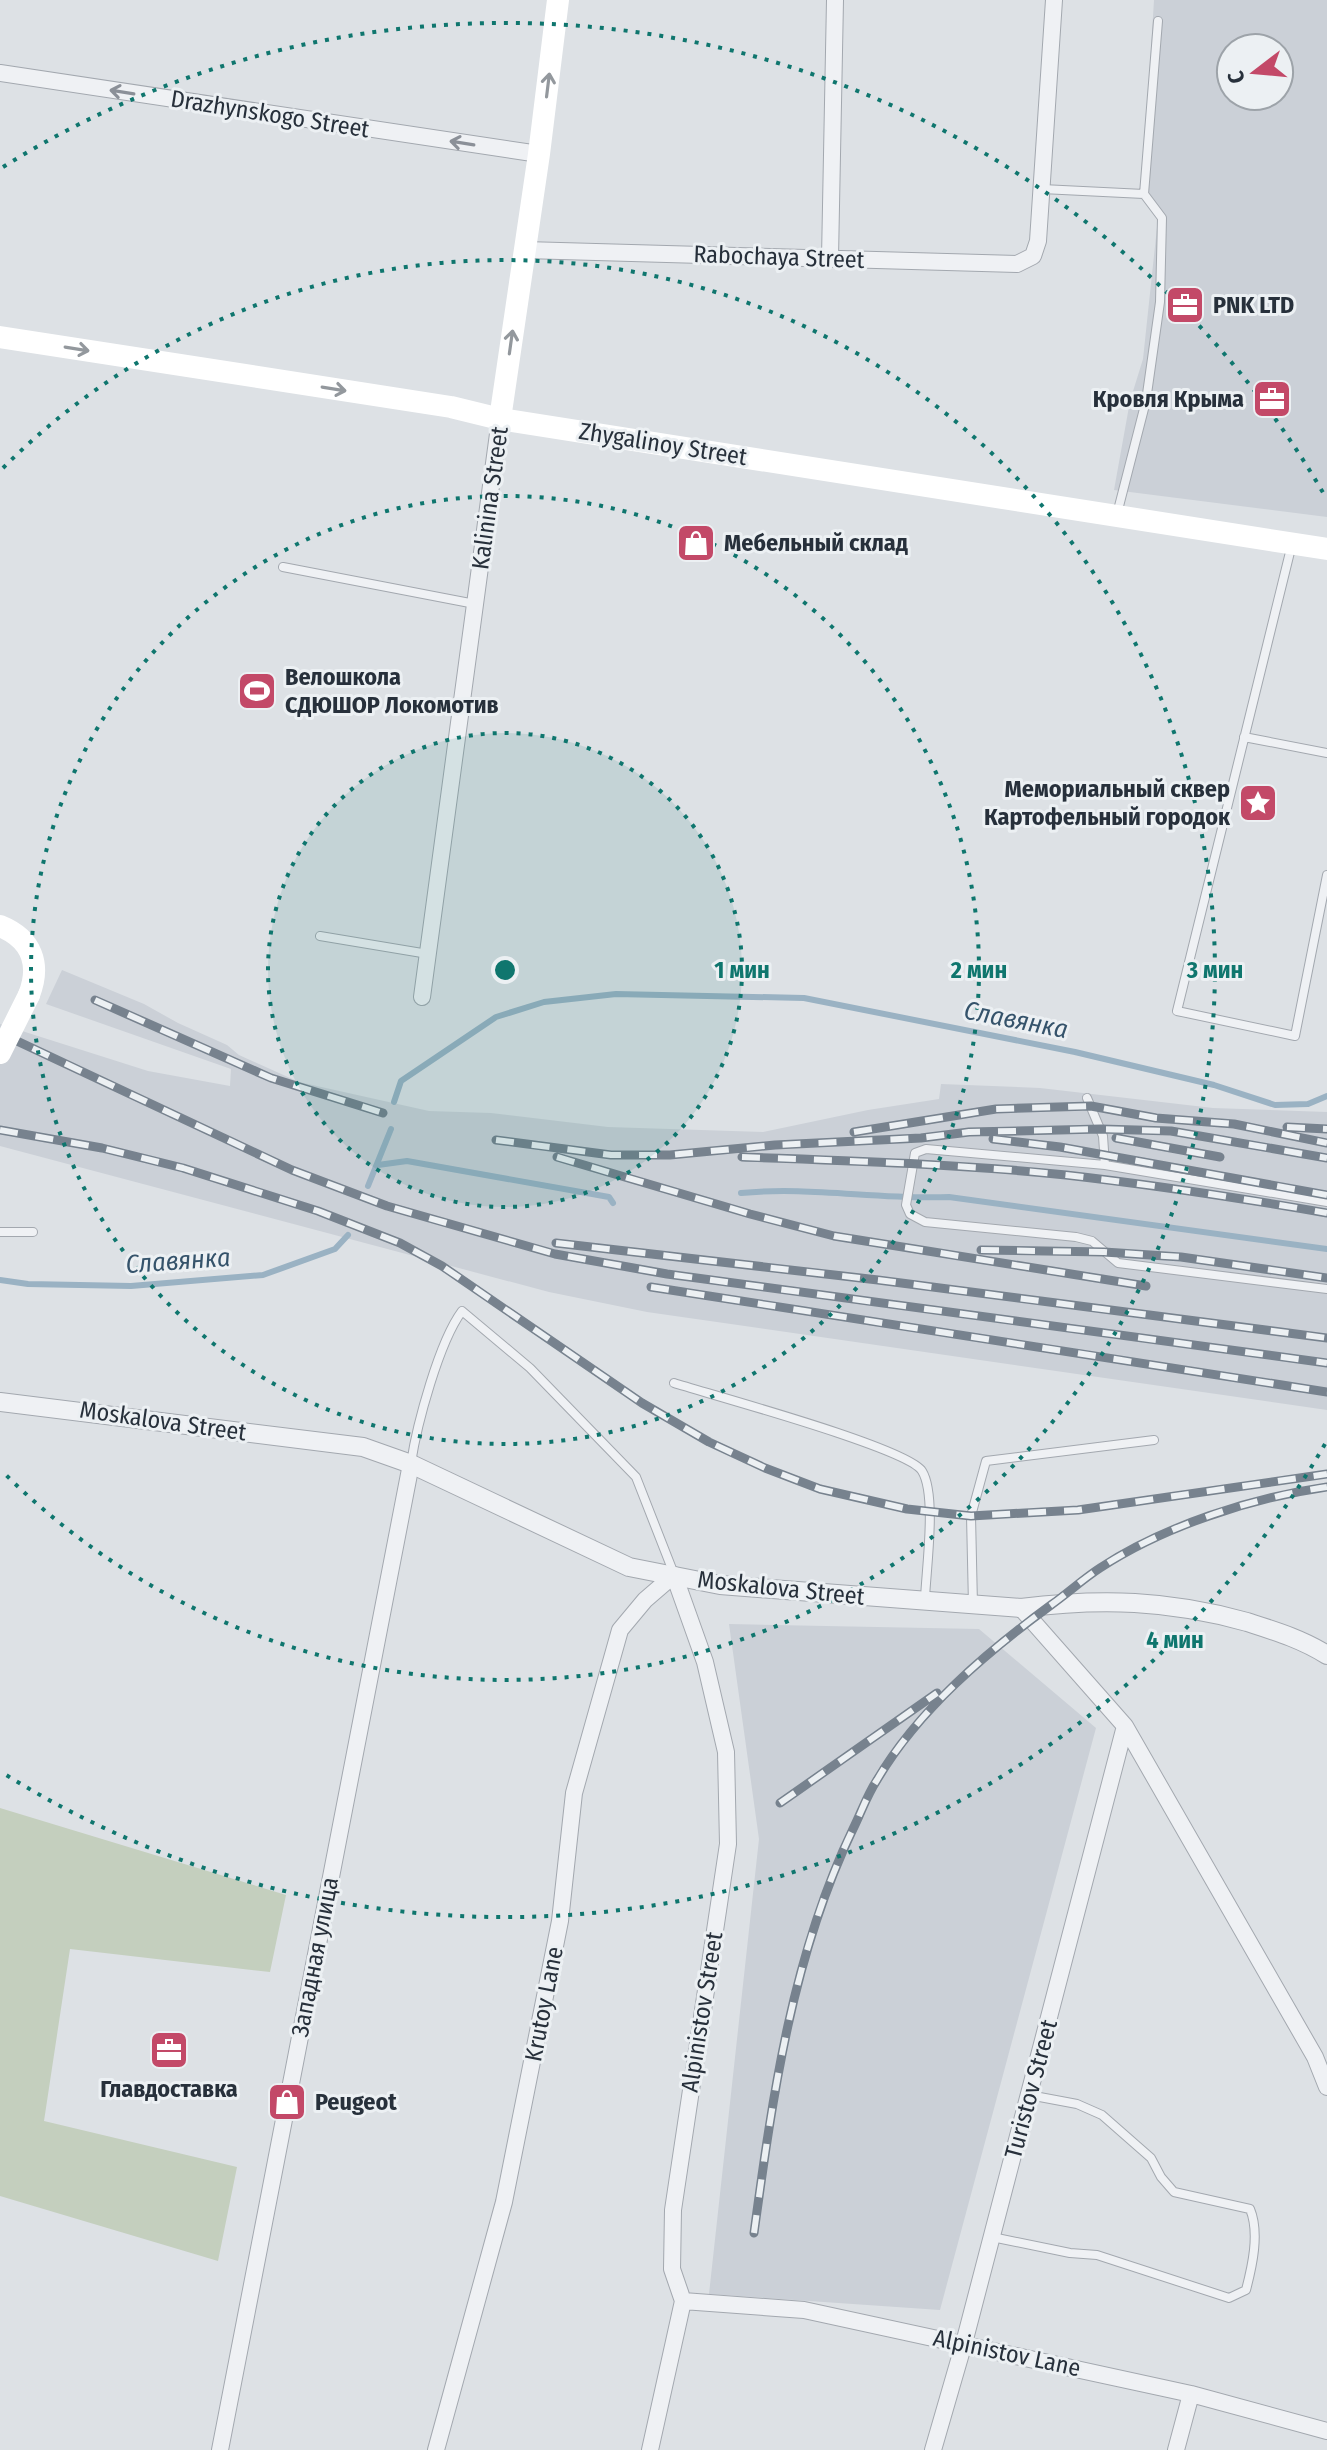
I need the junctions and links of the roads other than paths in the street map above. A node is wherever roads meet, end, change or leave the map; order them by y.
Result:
1 (558, 0) edge
2 (835, 0) edge
3 (1054, 0) edge
4 (1158, 21) dead end
5 (0, 73) edge
6 (539, 154) junction
7 (1042, 189) junction
8 (1144, 194) junction
9 (525, 250) junction
10 (830, 258) junction
11 (0, 337) edge
12 (500, 419) junction
13 (1117, 514) junction
14 (1292, 543) junction
15 (1327, 549) edge
16 (283, 567) dead end
17 (476, 604) junction
18 (1244, 737) junction
19 (1327, 753) edge
20 (1327, 875) edge
21 (0, 926) edge
22 (320, 936) dead end
23 (428, 954) junction
24 (422, 997) dead end
25 (0, 1053) edge
26 (1087, 1098) dead end
27 (1105, 1165) junction
28 (1327, 1202) edge
29 (0, 1232) edge
30 (33, 1232) dead end
31 (1327, 1289) edge
32 (674, 1383) dead end
33 (0, 1402) edge
34 (1154, 1440) dead end
35 (411, 1464) junction
36 (674, 1575) junction
37 (925, 1603) junction
38 (973, 1606) junction
39 (1021, 1608) junction
40 (1327, 1655) edge
41 (1125, 1726) junction
42 (1327, 2087) edge
43 (1029, 2095) junction
44 (992, 2237) junction
45 (683, 2301) junction
46 (964, 2343) junction
47 (1191, 2394) junction
48 (1327, 2431) edge
49 (220, 2450) edge
50 (436, 2450) edge
51 (650, 2450) edge
52 (933, 2450) edge
53 (1176, 2450) edge

6 -> 1 main road, Kalinina Street
2 - 10 street
3 - 7 street
4 - 8 lane
6 -> 5 street, Drazhynskogo Street
6 - 9 main road, Kalinina Street
7 - 8 lane
7 - 10 street, Rabochaya Street
8 - 13 lane
9 - 10 street, Rabochaya Street
12 -> 9 main road, Kalinina Street
11 -> 12 main road, Zhygalinoy Street
12 - 13 main road, Zhygalinoy Street
12 - 17 street, Kalinina Street
13 - 14 main road, Zhygalinoy Street
14 - 15 main road, Zhygalinoy Street
14 - 18 lane
16 - 17 lane
17 - 23 street, Kalinina Street
18 - 19 lane
18 - 20 lane
21 - 25 main road, bridge
22 - 23 lane
23 - 24 street, Kalinina Street
26 - 27 lane
27 - 28 lane
27 - 31 lane
29 - 30 lane
32 - 37 lane
33 - 35 street, Moskalova Street
34 - 38 lane
35 - 36 street, Moskalova Street
35 - 36 lane
35 - 49 street, Западная улица
36 - 37 street, Moskalova Street
36 - 45 street, Alpinistov Street
36 - 50 street, Krutoy Lane
37 - 38 street, Moskalova Street
38 - 39 street, Moskalova Street
39 - 40 street, Moskalova Street
39 - 41 street
41 - 42 street
41 - 43 street, Turistov Street
43 - 44 street, Turistov Street
43 - 44 lane
44 - 46 street, Turistov Street
45 - 46 street, Alpinistov Lane
45 - 51 street, Alpinistov Street
46 - 47 street, Alpinistov Lane
46 - 52 street, Turistov Street
47 - 48 street, Alpinistov Lane
47 - 53 street

